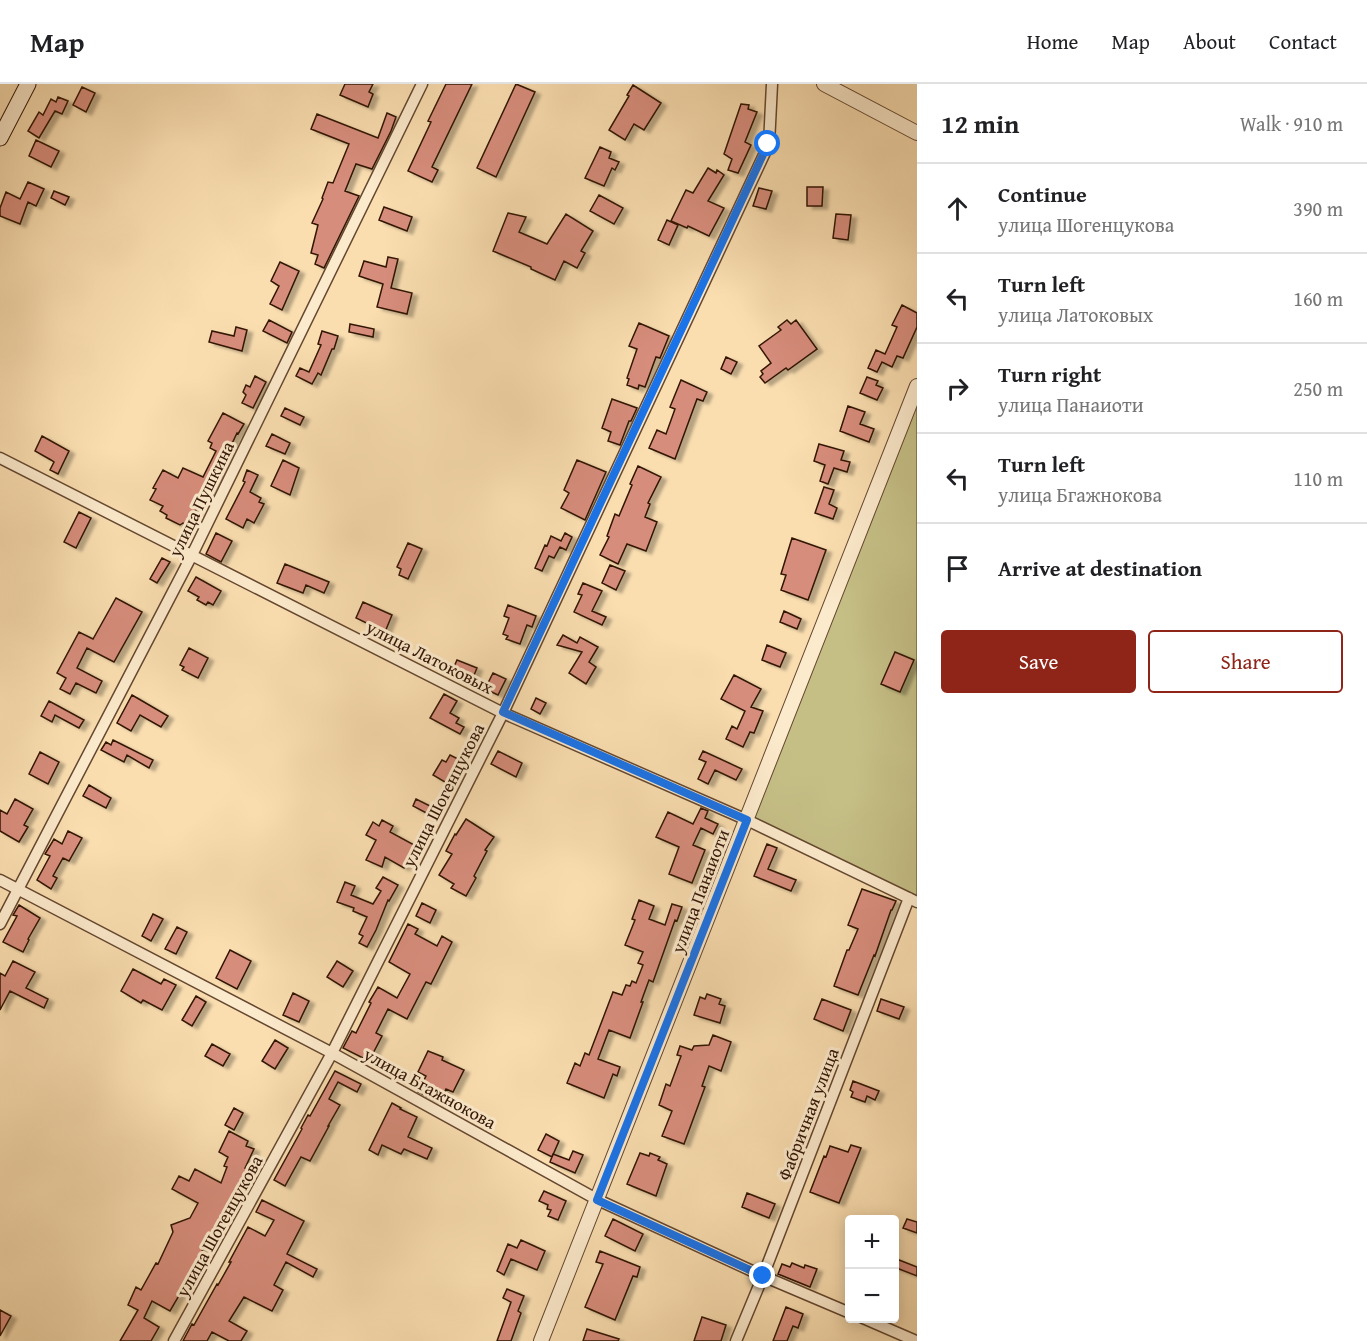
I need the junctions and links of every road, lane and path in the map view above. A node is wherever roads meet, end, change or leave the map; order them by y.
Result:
1 (28, 84) edge
2 (422, 84) edge
3 (772, 84) edge
4 (824, 84) edge
5 (917, 133) edge
6 (0, 138) edge
7 (917, 386) edge
8 (0, 458) edge
9 (192, 555) junction
10 (503, 712) junction
11 (747, 820) junction
12 (0, 880) edge
13 (19, 890) junction
14 (913, 900) edge
15 (0, 924) edge
16 (332, 1053) junction
17 (597, 1200) junction
18 (763, 1276) junction
19 (845, 1310) edge
20 (874, 1323) edge
21 (917, 1334) edge
22 (174, 1341) edge
23 (541, 1341) edge
24 (736, 1341) edge
25 (915, 1341) edge

1 - 6 main road
2 - 9 street, улица Пушкина
3 - 10 street, улица Шогенцукова
4 - 5 street
7 - 11 street, улица Панаиоти
8 - 9 street, улица Латоковых
9 - 10 street, улица Латоковых
9 - 13 street, улица Пушкина
10 - 11 street, улица Латоковых
10 - 16 street, улица Шогенцукова
11 - 14 street, улица Латоковых
11 - 17 street, улица Панаиоти
12 - 13 street, улица Бгажнокова
13 - 15 street, улица Пушкина
13 - 16 street, улица Бгажнокова
14 - 18 street, Фабричная улица
16 - 17 street, улица Бгажнокова
16 - 22 street, улица Шогенцукова
17 - 18 street, улица Бгажнокова
17 - 23 street, улица Панаиоти
18 - 19 street, улица Бгажнокова
18 - 24 street, Фабричная улица
20 - 25 street
21 - 25 street

